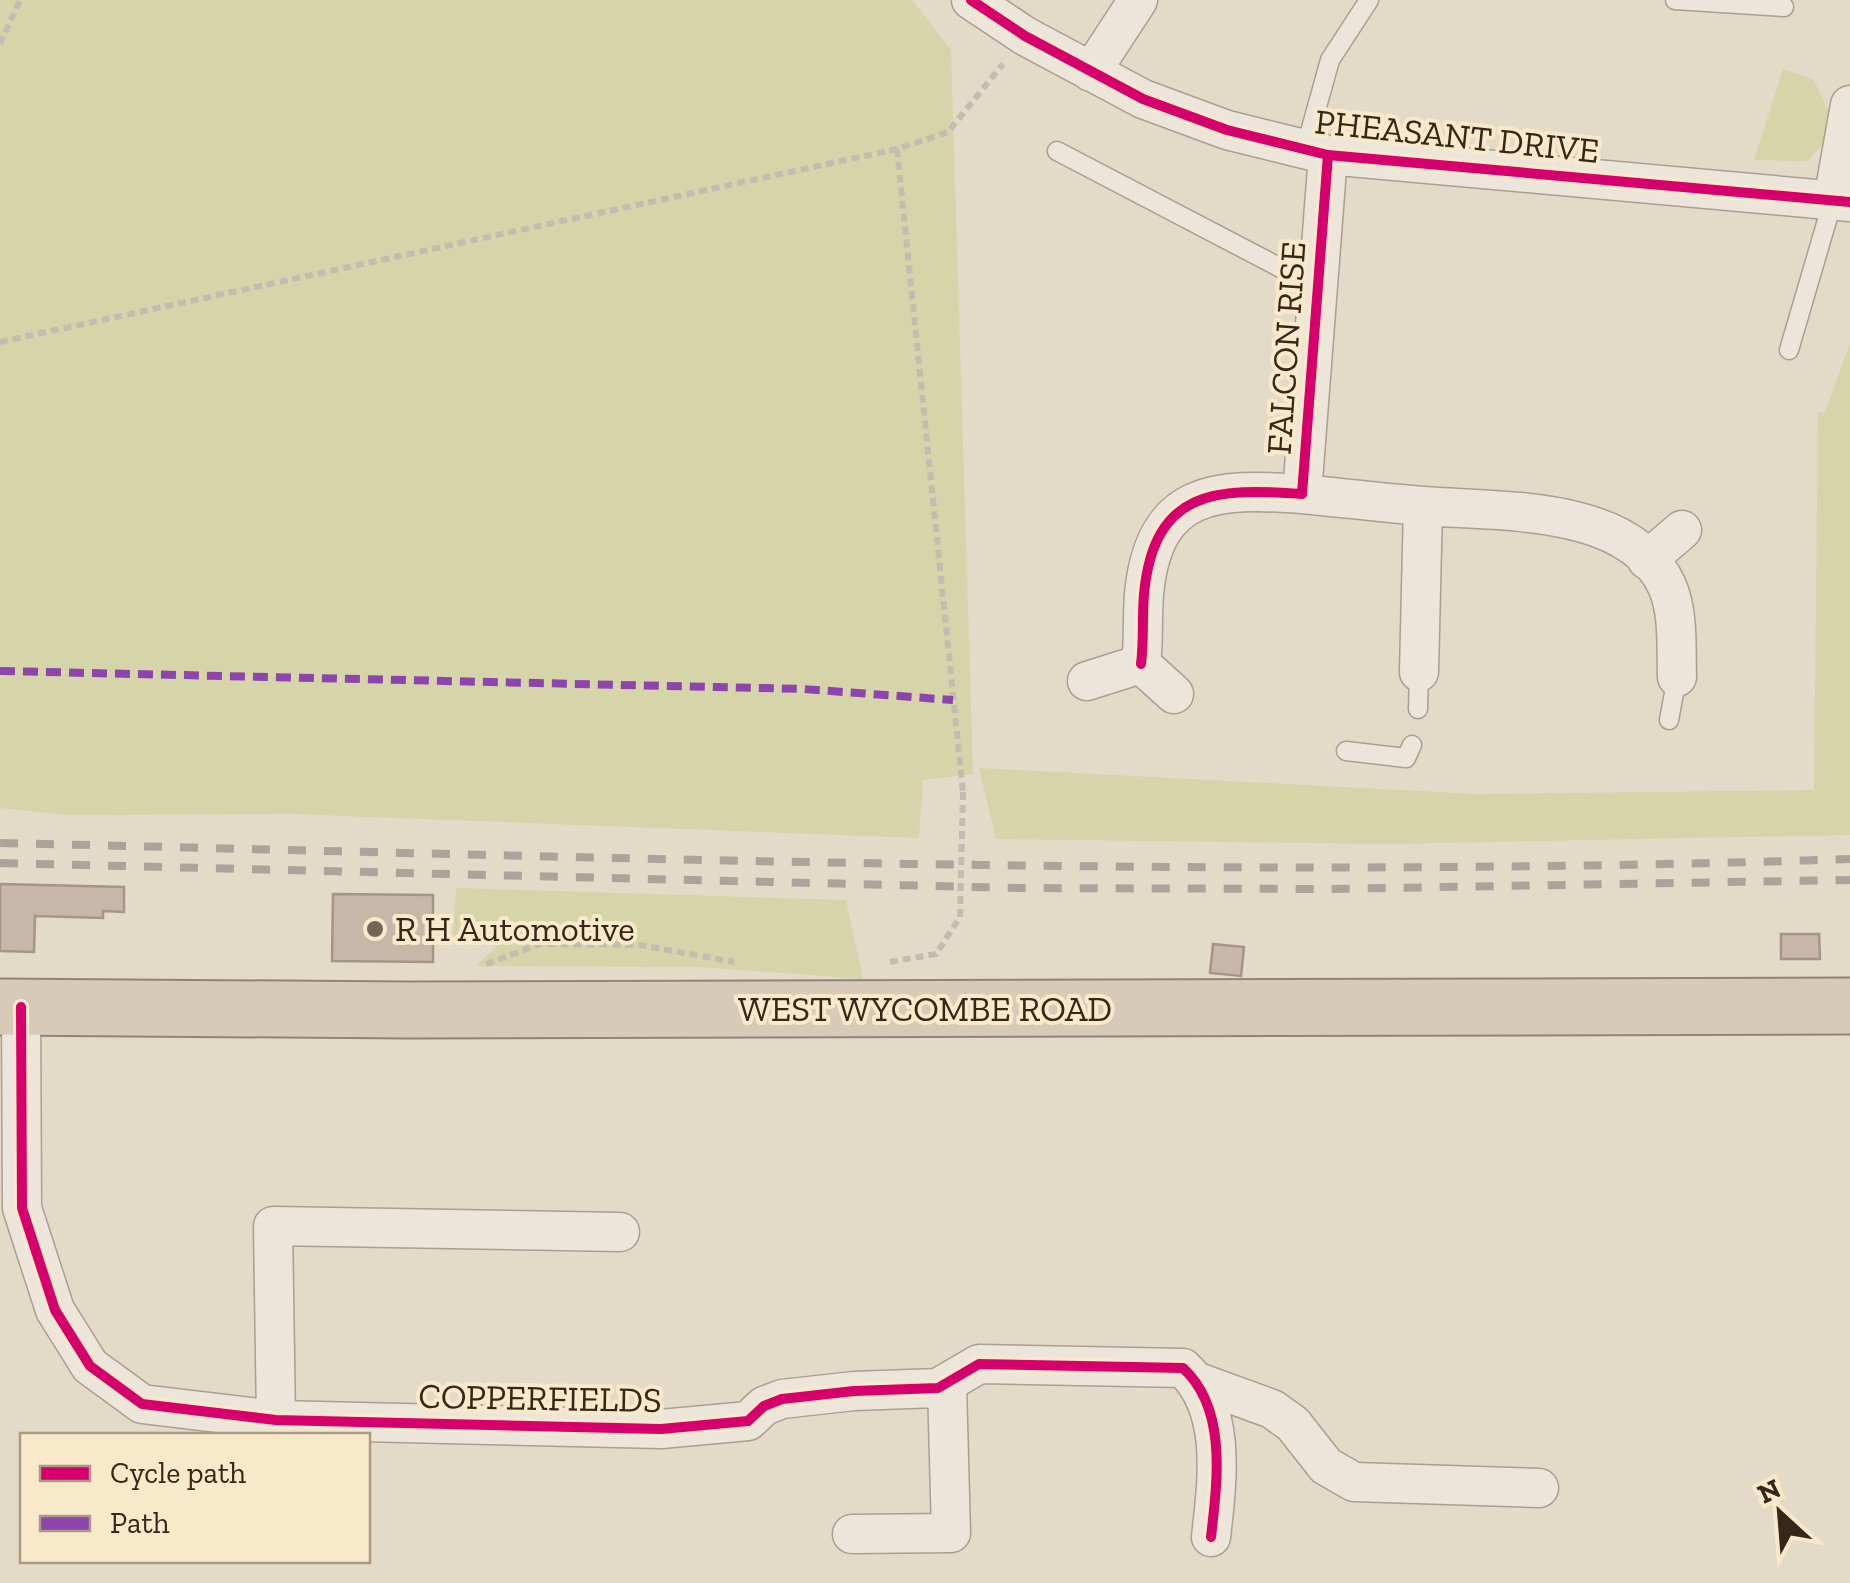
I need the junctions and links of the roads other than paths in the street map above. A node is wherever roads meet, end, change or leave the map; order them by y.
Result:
1 (972, 0) edge
2 (1138, 0) edge
3 (1369, 0) edge
4 (1675, 0) edge
5 (1784, 8) dead end
6 (1091, 72) junction
7 (1850, 105) edge
8 (1057, 150) dead end
9 (1316, 153) junction
10 (1841, 201) edge
11 (1318, 288) junction
12 (1789, 350) dead end
13 (1302, 494) junction
14 (1423, 506) junction
15 (1682, 530) dead end
16 (1647, 560) junction
17 (1141, 664) junction
18 (1677, 677) joint
19 (1087, 681) dead end
20 (1419, 691) dead end
21 (1174, 694) dead end
22 (1669, 720) dead end
23 (1412, 745) dead end
24 (1346, 752) dead end
25 (1850, 1006) edge
26 (10, 1008) edge
27 (620, 1232) dead end
28 (1198, 1382) junction
29 (947, 1384) junction
30 (276, 1420) junction
31 (1539, 1488) dead end
32 (852, 1534) dead end
33 (1210, 1537) dead end

1 - 6 street, PHEASANT DRIVE
2 - 6 street
3 - 9 lane
4 - 5 lane
6 - 9 street, PHEASANT DRIVE
7 - 10 street
8 - 11 lane
9 - 10 street, PHEASANT DRIVE
9 - 11 street, FALCON RISE
10 - 12 lane
11 - 13 street, FALCON RISE
13 - 14 street, FALCON RISE
13 - 17 street, FALCON RISE
14 - 16 street, FALCON RISE
14 - 20 street
15 - 16 street
16 - 18 street, FALCON RISE
17 - 19 street
17 - 21 street
18 - 22 lane
23 - 24 lane
25 - 26 highway, WEST WYCOMBE ROAD
26 - 30 street, COPPERFIELDS
27 - 30 street
28 - 29 street, COPPERFIELDS
28 - 31 street, COPPERFIELDS
28 - 33 street
29 - 30 street, COPPERFIELDS
29 - 32 street

